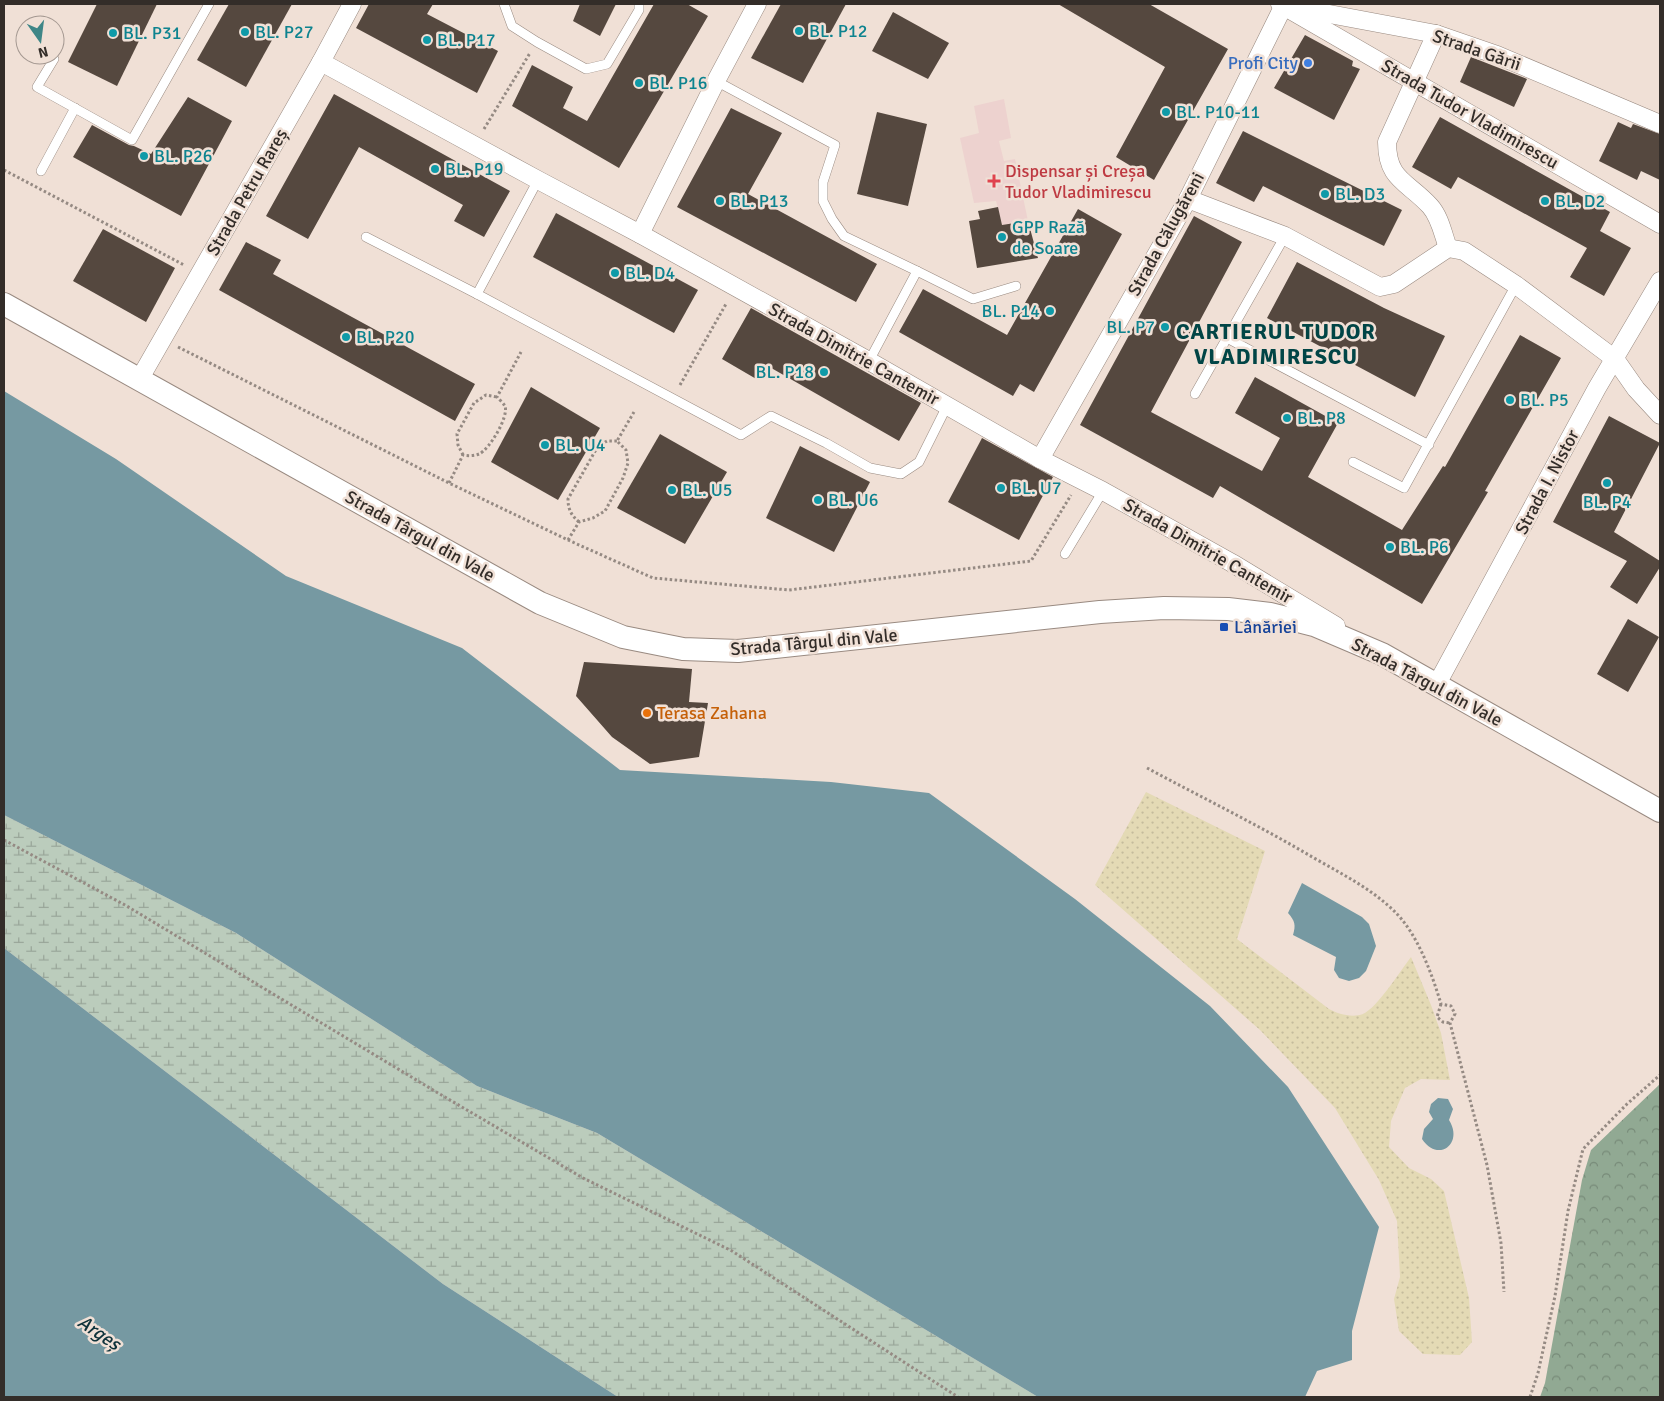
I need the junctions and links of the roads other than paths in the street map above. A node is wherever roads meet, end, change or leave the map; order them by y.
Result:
1 (209, 4) edge
2 (352, 4) edge
3 (504, 4) edge
4 (639, 4) edge
5 (757, 4) edge
6 (1282, 5) edge
7 (1436, 34) junction
8 (321, 62) junction
9 (50, 65) edge
10 (716, 81) junction
11 (1414, 82) junction
12 (75, 108) junction
13 (1660, 124) edge
14 (41, 171) dead end
15 (538, 180) junction
16 (1188, 198) junction
17 (1660, 224) edge
18 (640, 234) junction
19 (1285, 236) junction
20 (366, 237) dead end
21 (1448, 248) junction
22 (917, 271) junction
23 (1660, 281) edge
24 (1516, 285) junction
25 (1016, 286) dead end
26 (477, 294) junction
27 (4, 304) edge
28 (1228, 338) junction
29 (1615, 359) junction
30 (869, 361) junction
31 (139, 380) junction
32 (1195, 394) dead end
33 (947, 406) junction
34 (1660, 415) edge
35 (1429, 445) junction
36 (1040, 459) junction
37 (1353, 462) dead end
38 (1103, 491) junction
39 (1066, 554) dead end
40 (1382, 654) junction
41 (1437, 684) junction
42 (1660, 811) edge

1 - 12 lane
2 - 8 street, Strada Petru Rareș
3 - 4 lane
5 - 10 street
6 - 7 street, Strada Gării
6 - 11 street, Strada Tudor Vladimirescu
6 - 16 street, Strada Călugăreni
7 - 11 street
7 - 13 street, Strada Gării
8 - 15 street, Strada Dimitrie Cantemir
8 - 31 street, Strada Petru Rareș
9 - 12 lane
10 - 18 street
10 - 22 lane
11 - 17 street, Strada Tudor Vladimirescu
11 - 21 street
12 - 14 lane
15 - 18 street, Strada Dimitrie Cantemir
15 - 26 lane
16 - 19 street
16 - 36 street, Strada Călugăreni
18 - 30 street, Strada Dimitrie Cantemir
19 - 21 street
19 - 28 lane
20 - 26 lane
21 - 24 street
22 - 25 lane
22 - 30 lane
23 - 29 street, Strada I. Nistor
24 - 29 street
24 - 35 lane
26 - 33 lane
27 - 31 street, Strada Târgul din Vale
28 - 32 lane
28 - 35 lane
29 - 34 street
29 - 41 street, Strada I. Nistor
30 - 33 street, Strada Dimitrie Cantemir
31 - 40 street, Strada Târgul din Vale
33 - 36 street, Strada Dimitrie Cantemir
35 - 37 lane
36 - 38 street, Strada Dimitrie Cantemir
38 - 39 lane
38 - 40 street, Strada Dimitrie Cantemir
40 - 41 street, Strada Târgul din Vale
41 - 42 street, Strada Târgul din Vale

